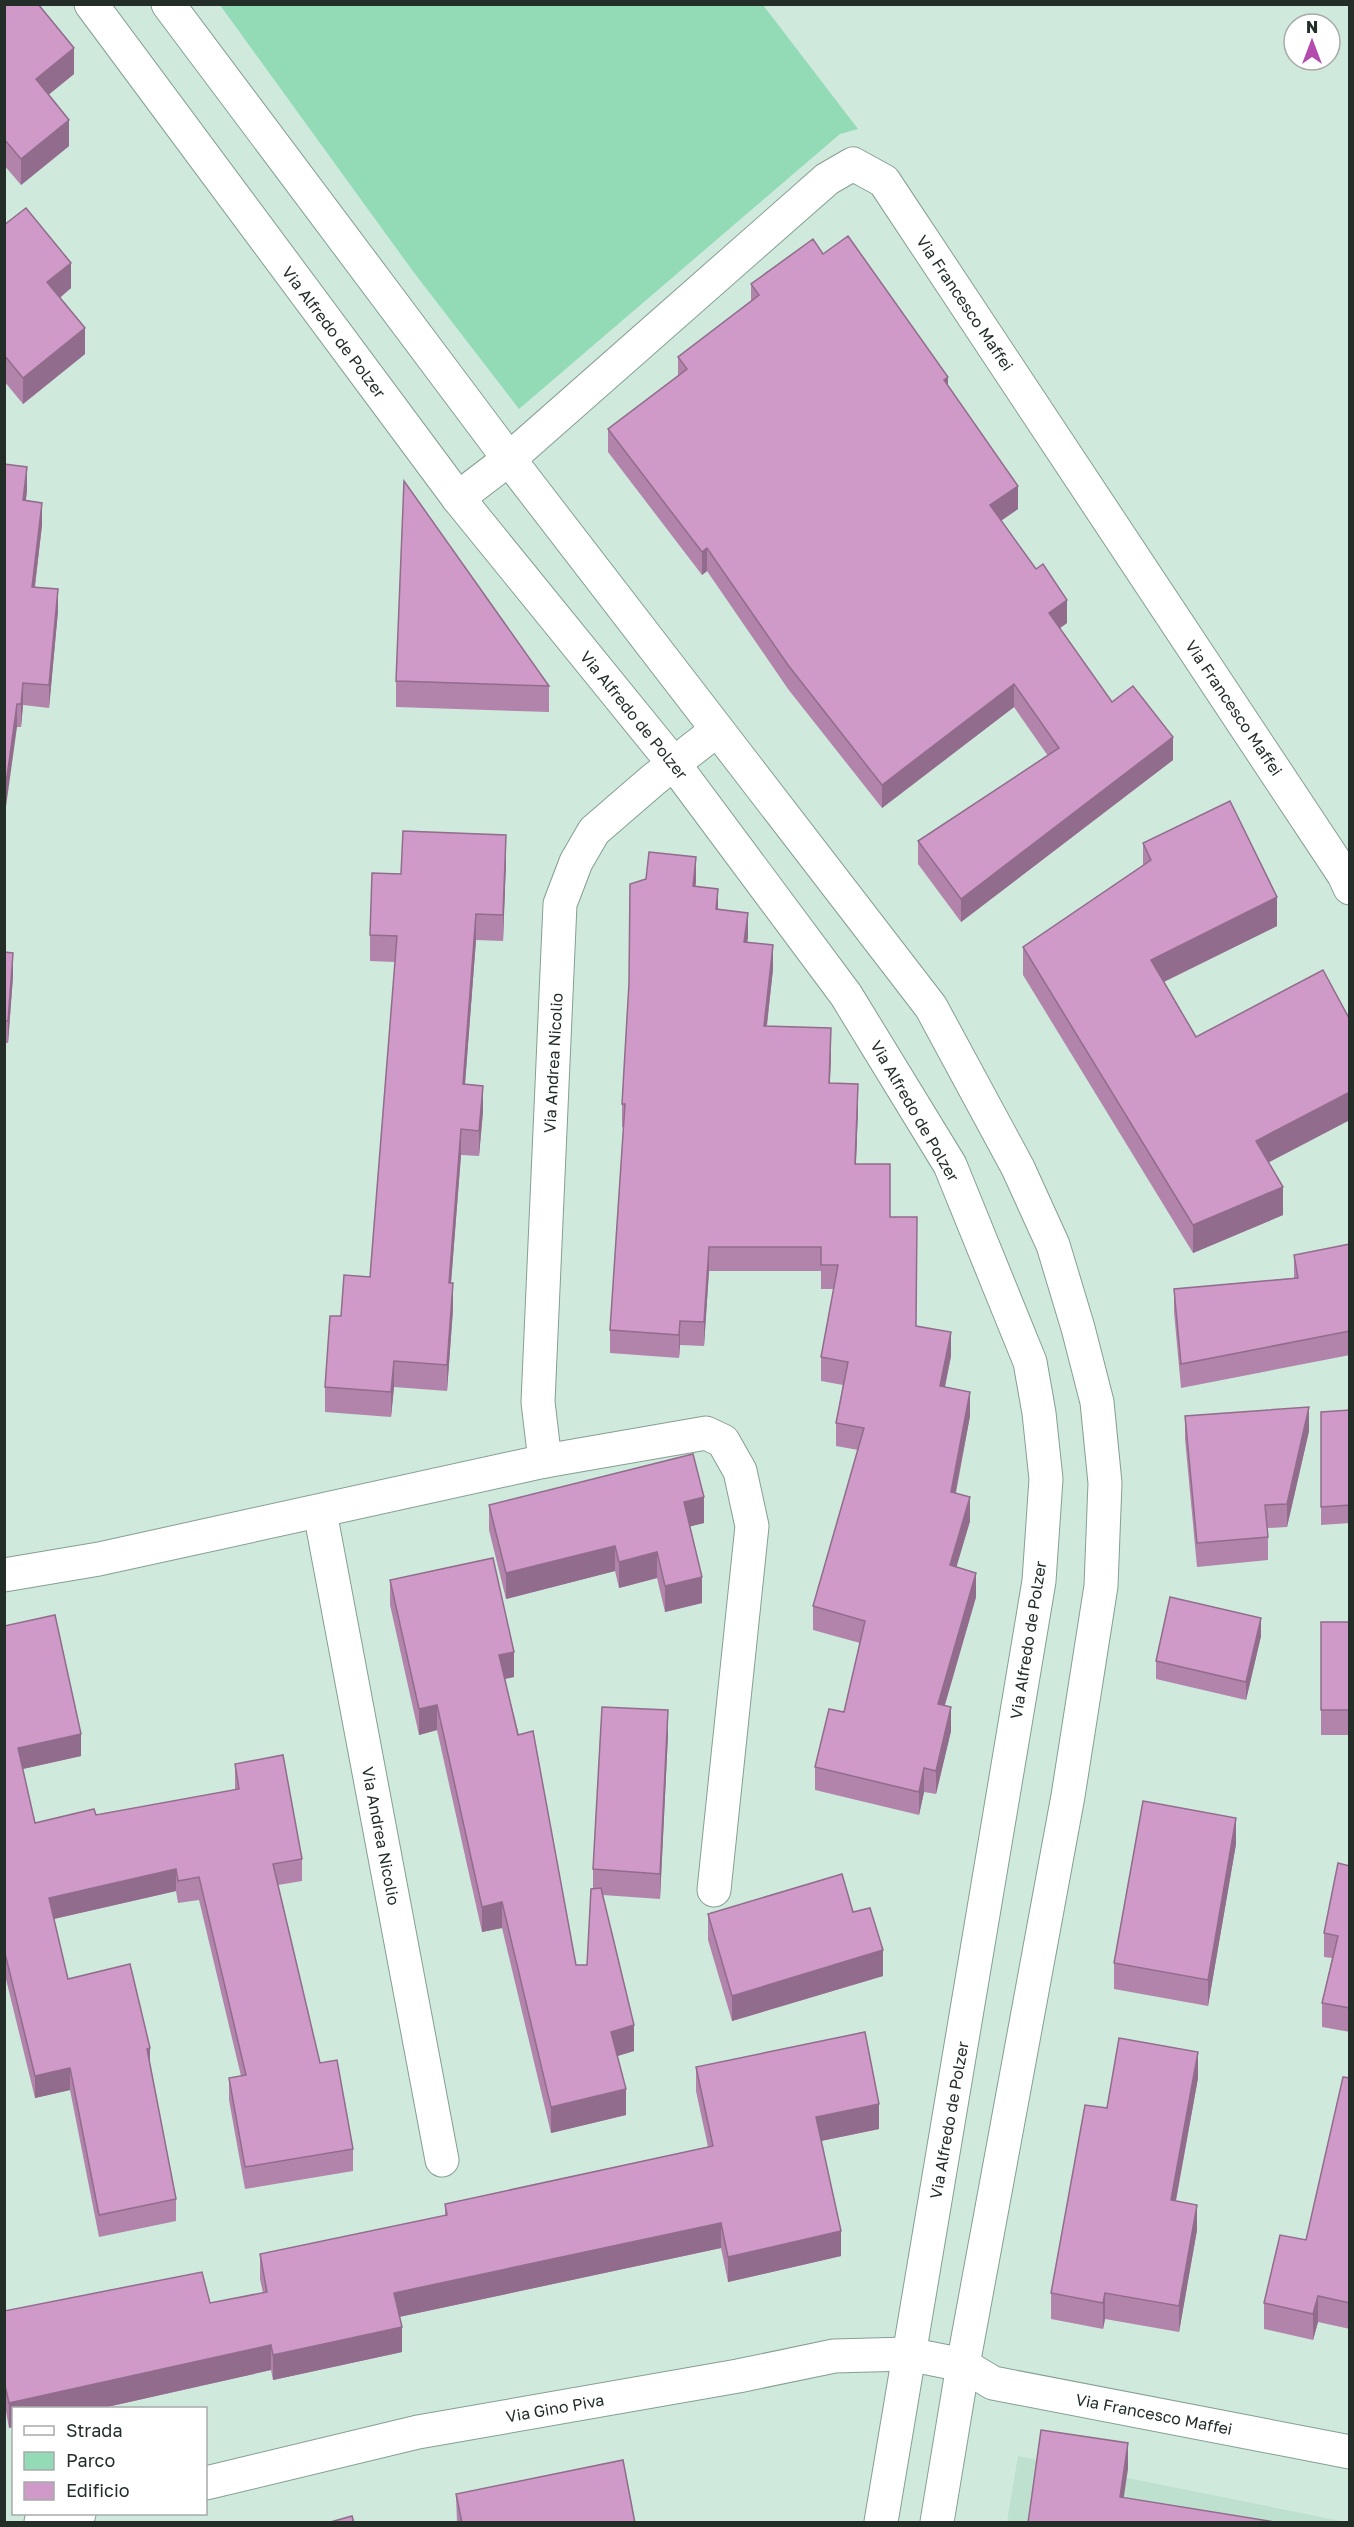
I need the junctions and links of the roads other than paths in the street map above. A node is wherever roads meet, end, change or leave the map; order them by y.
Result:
1 (91, 4) edge
2 (168, 4) edge
3 (509, 459) junction
4 (458, 498) junction
5 (717, 730) junction
6 (674, 764) junction
7 (1350, 888) edge
8 (544, 1461) junction
9 (320, 1512) junction
10 (4, 1575) edge
11 (714, 1890) dead end
12 (442, 2160) dead end
13 (908, 2354) junction
14 (963, 2365) junction
15 (1350, 2452) edge
16 (207, 2483) edge
17 (75, 2515) edge
18 (41, 2523) edge
19 (881, 2523) edge
20 (937, 2523) edge

1 - 4 street, Via Alfredo de Polzer
2 - 3 street
3 - 4 street, Via Francesco Maffei
3 - 5 street
3 - 7 street, Via Francesco Maffei
4 - 6 street, Via Alfredo de Polzer
5 - 6 street, Via Andrea Nicolio
5 - 14 street
6 - 8 street, Via Andrea Nicolio
6 - 13 street, Via Alfredo de Polzer
8 - 9 street
8 - 11 street
9 - 10 street
9 - 12 street, Via Andrea Nicolio
13 - 14 street, Via Gino Piva
13 - 16 street, Via Gino Piva
13 - 19 street, Via Alfredo de Polzer
14 - 15 street, Via Francesco Maffei
14 - 20 street
17 - 18 street

